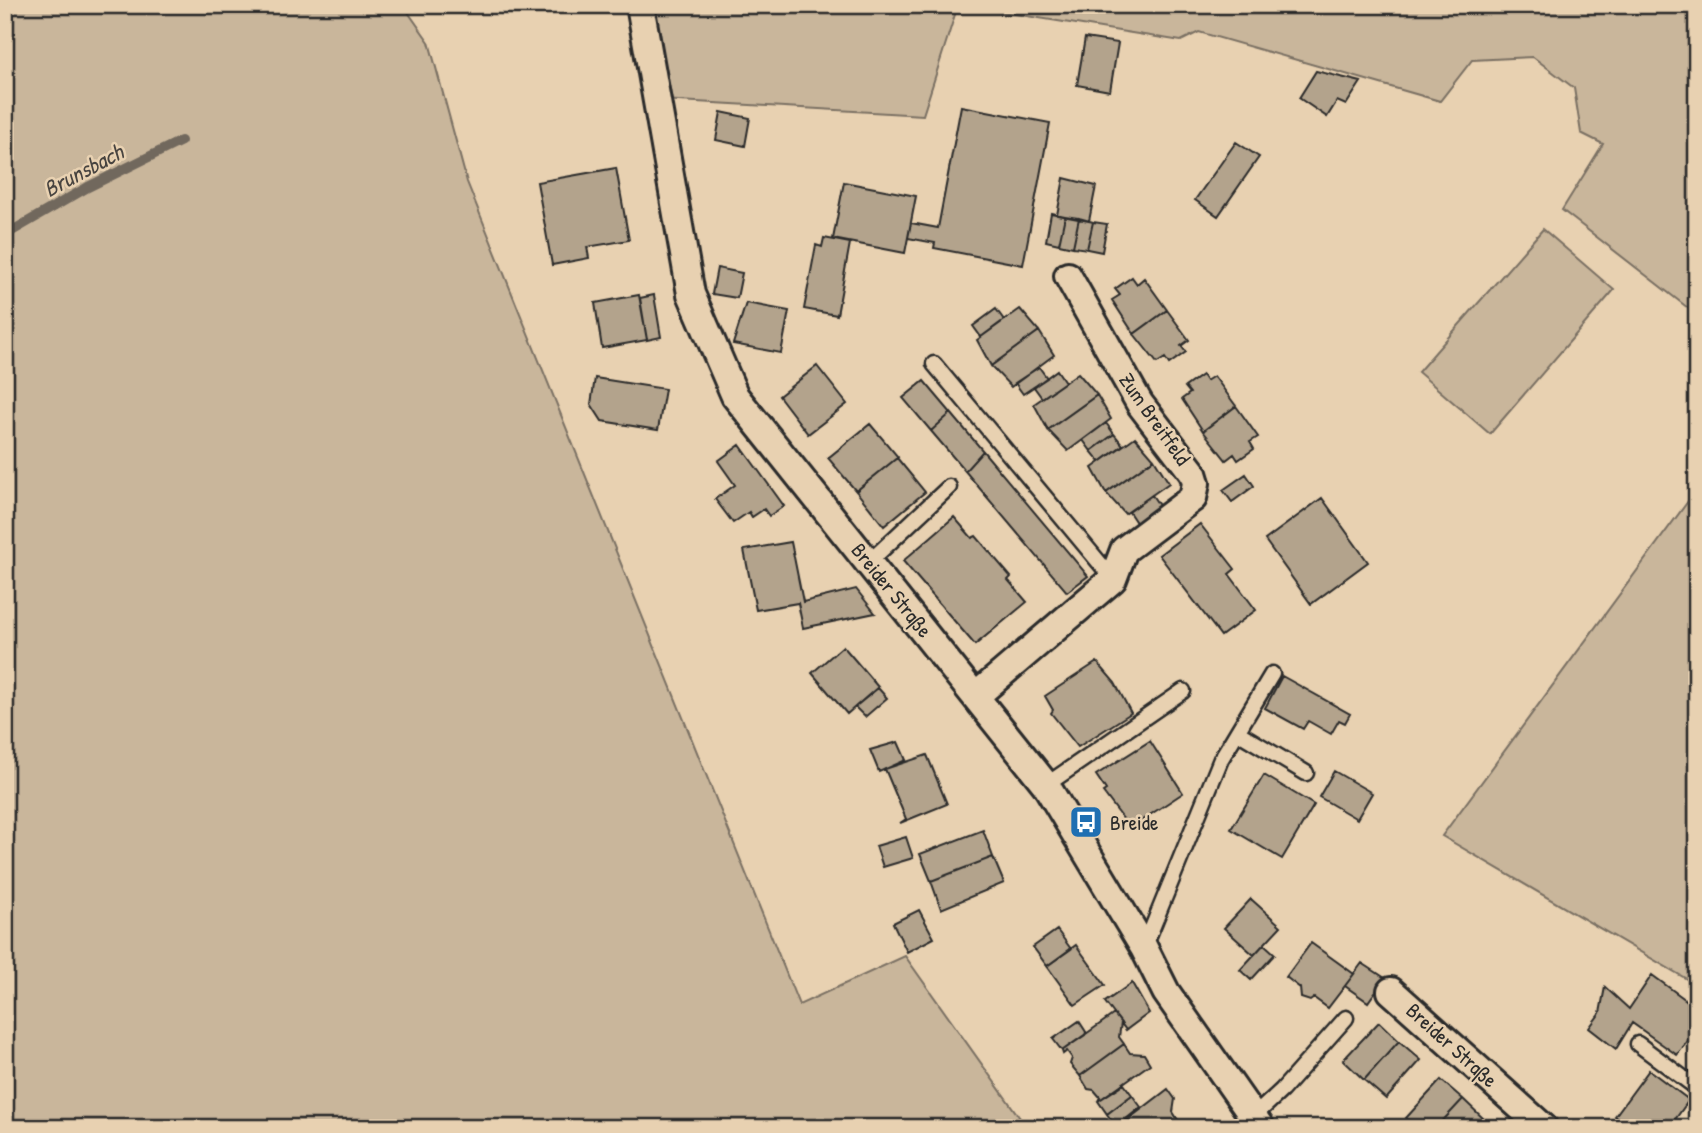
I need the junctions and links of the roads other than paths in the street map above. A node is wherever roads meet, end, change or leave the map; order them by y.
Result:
1 (640, 5) edge
2 (1068, 276) dead end
3 (934, 364) dead end
4 (949, 487) dead end
5 (869, 562) junction
6 (1112, 579) junction
7 (1272, 674) dead end
8 (1183, 691) dead end
9 (977, 695) junction
10 (1239, 733) junction
11 (1306, 773) dead end
12 (1046, 785) junction
13 (1144, 948) junction
14 (1391, 991) dead end
15 (1346, 1018) dead end
16 (1638, 1044) dead end
17 (1697, 1088) edge
18 (1257, 1123) edge
19 (1544, 1128) edge

1 - 5 street, Breider Straße
2 - 6 street, Zum Breitfeld
3 - 6 lane
4 - 5 lane
5 - 9 street, Breider Straße
6 - 9 street, Zum Breitfeld
7 - 10 lane
8 - 12 lane
9 - 12 street, Breider Straße
10 - 11 lane
10 - 13 lane
12 - 13 street, Breider Straße
13 - 18 street, Breider Straße
14 - 19 street, Breider Straße
15 - 18 lane
16 - 17 lane

